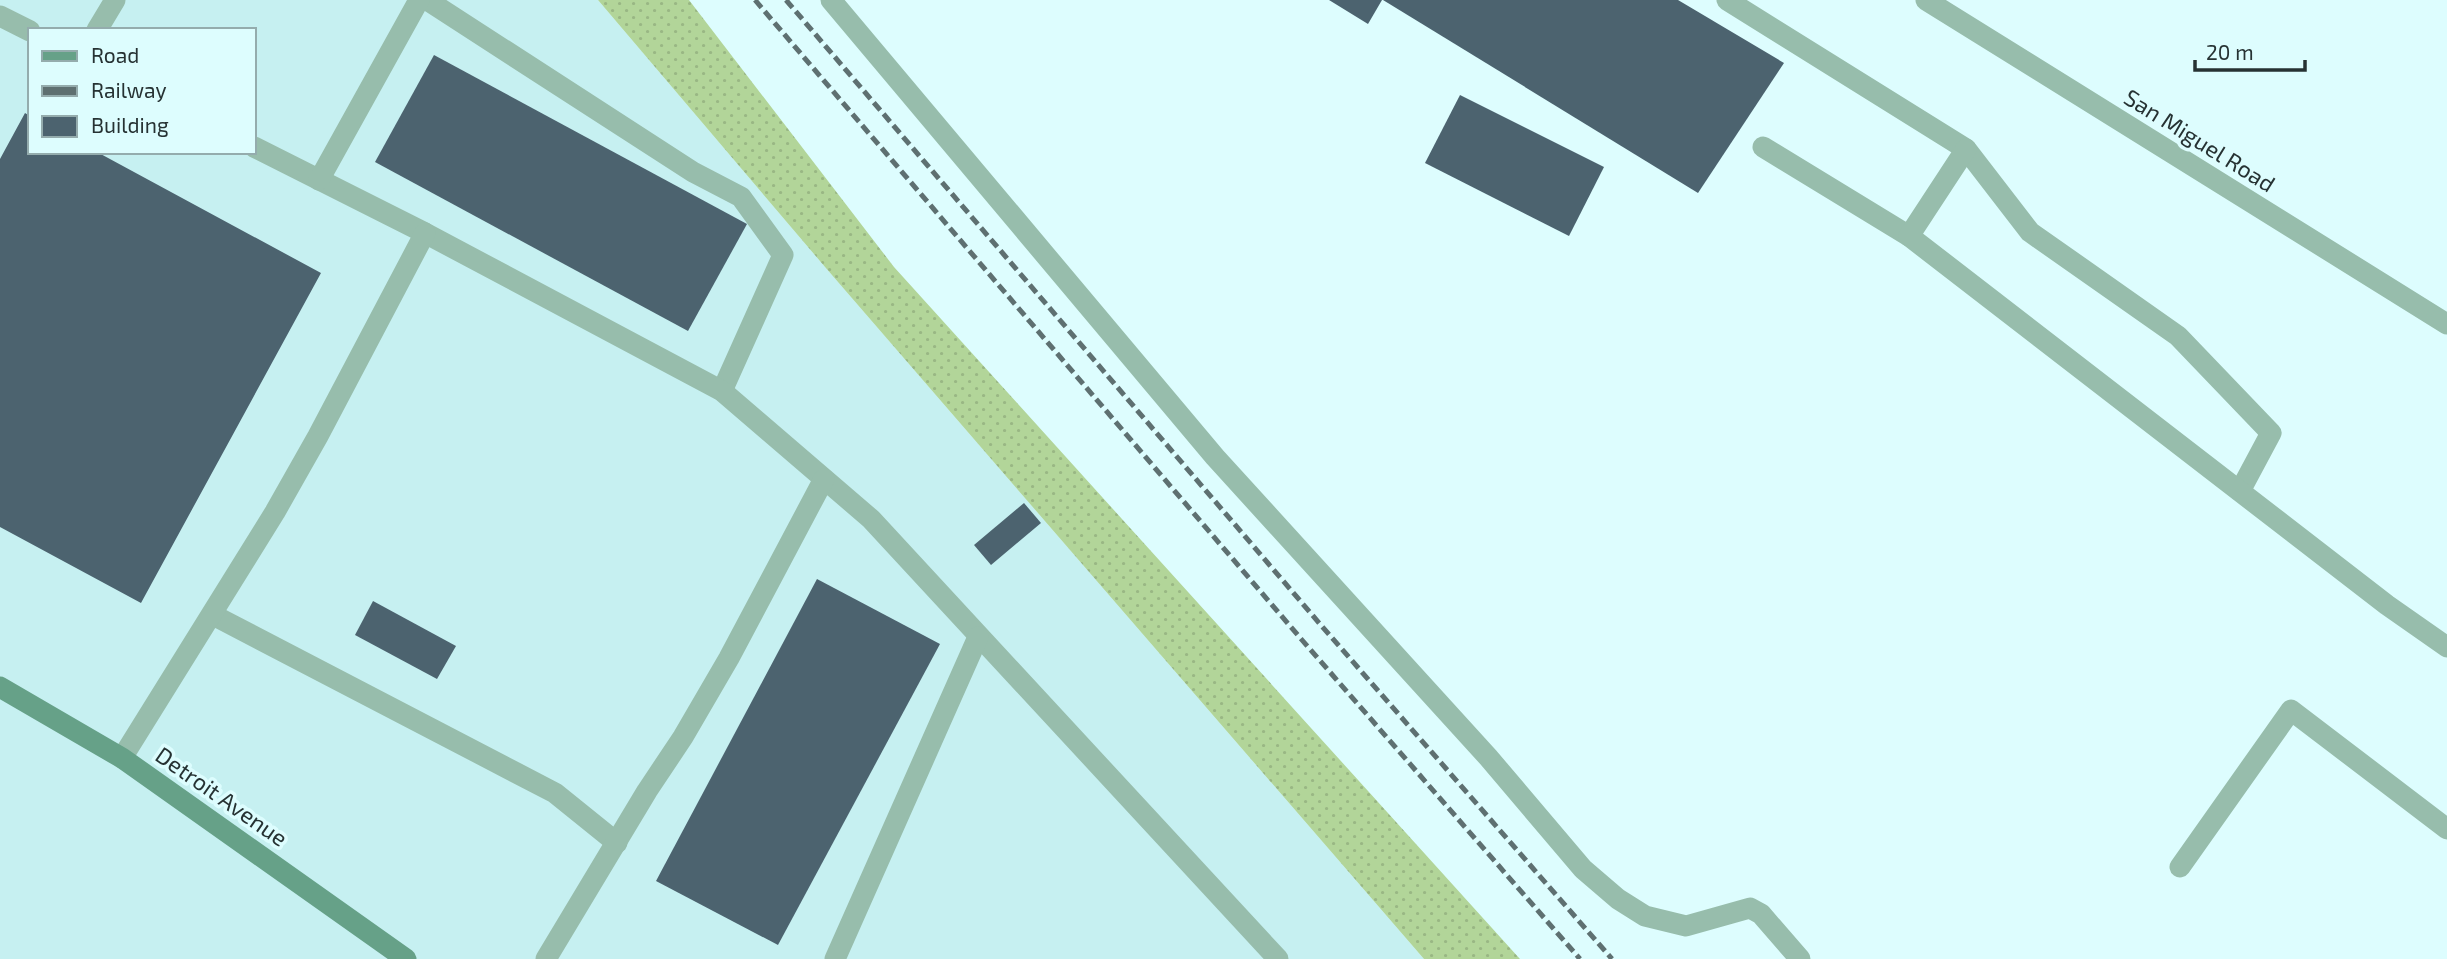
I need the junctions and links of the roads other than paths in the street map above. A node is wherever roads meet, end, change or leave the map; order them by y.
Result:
1 (115, 0) edge
2 (419, 0) edge
3 (427, 0) edge
4 (831, 0) edge
5 (1727, 0) edge
6 (1926, 0) edge
7 (0, 16) edge
8 (98, 28) edge
9 (28, 30) edge
10 (1763, 147) dead end
11 (256, 148) edge
12 (1966, 149) junction
13 (318, 180) junction
14 (425, 233) junction
15 (1909, 236) junction
16 (2447, 324) edge
17 (722, 391) junction
18 (824, 479) junction
19 (2240, 491) junction
20 (213, 615) junction
21 (978, 637) junction
22 (2447, 647) edge
23 (0, 687) edge
24 (122, 758) junction
25 (2447, 829) edge
26 (617, 843) junction
27 (2180, 867) dead end
28 (406, 959) edge
29 (546, 959) edge
30 (835, 959) edge
31 (1279, 959) edge
32 (1800, 959) edge

1 - 8 street
2 - 13 street
3 - 17 street
4 - 32 street
5 - 12 street
6 - 16 street, San Miguel Road
7 - 9 street
10 - 15 street
11 - 13 street
12 - 15 street
12 - 19 street
13 - 14 street
14 - 17 street
14 - 20 street
15 - 19 street
17 - 18 street
18 - 21 street
18 - 26 street
19 - 22 street
20 - 24 street
20 - 26 street
21 - 30 street
21 - 31 street
23 - 24 street, Detroit Avenue
24 - 28 street, Detroit Avenue
25 - 27 street
26 - 29 street

